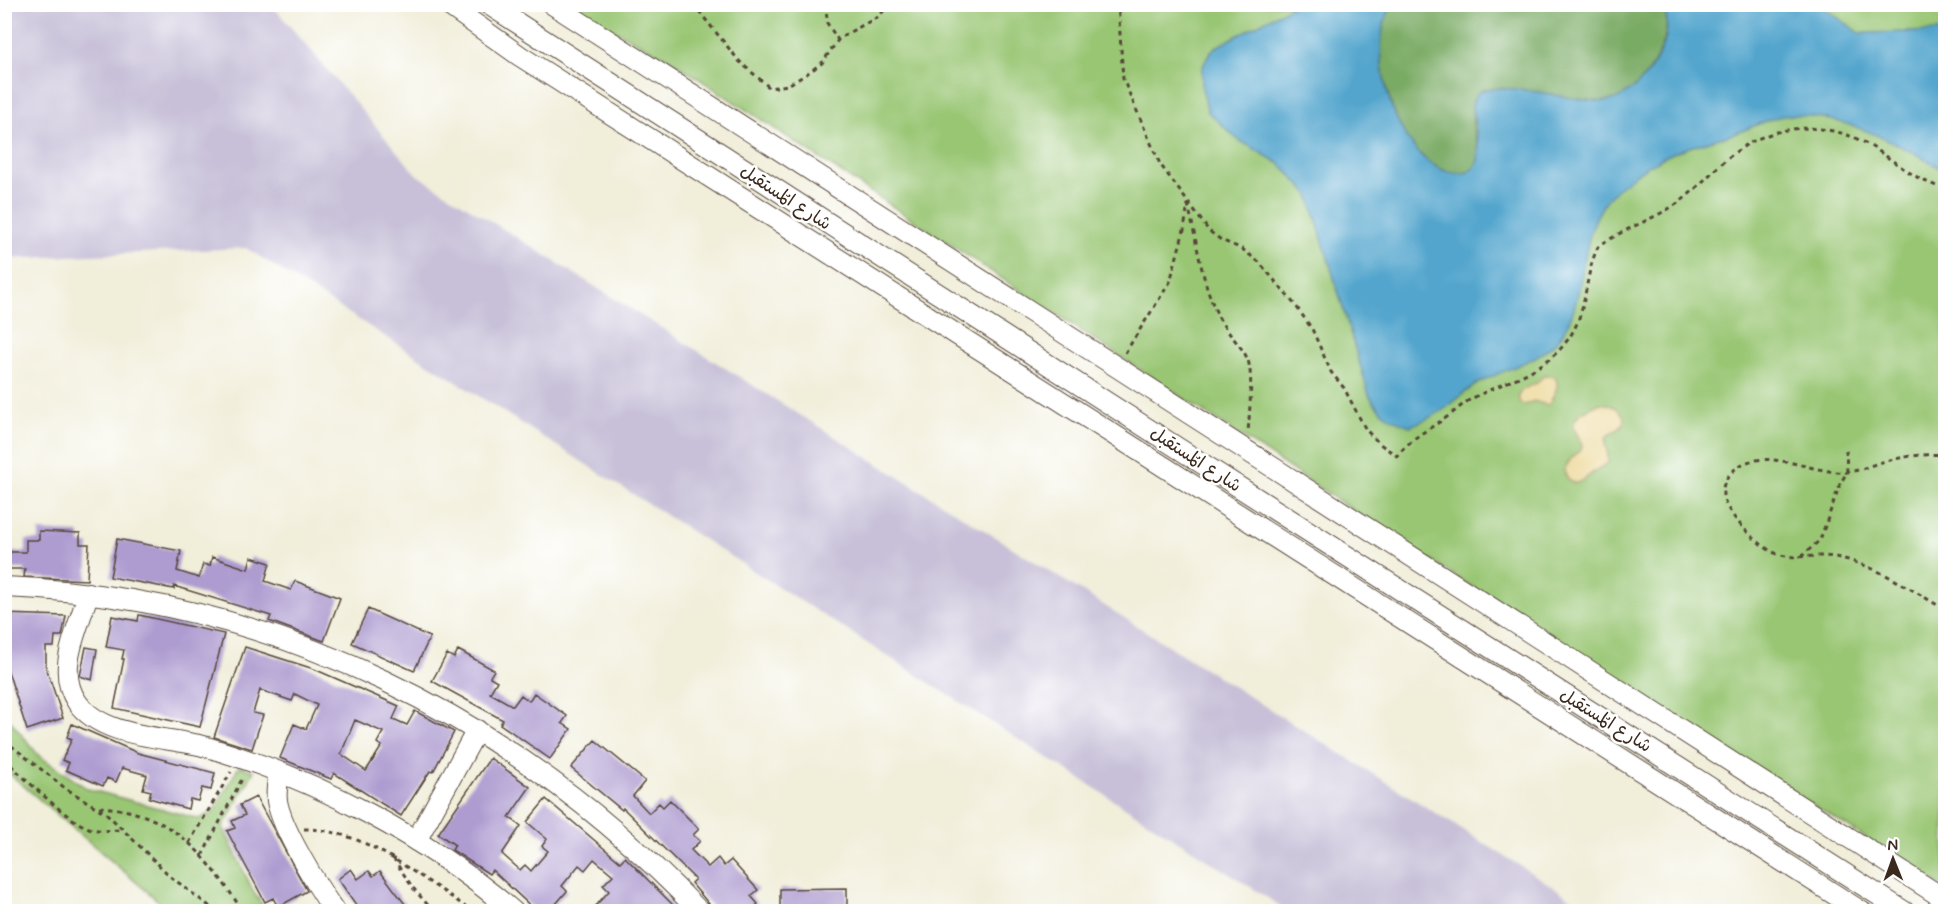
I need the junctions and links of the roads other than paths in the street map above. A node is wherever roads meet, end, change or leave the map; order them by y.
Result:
1 (447, 4) edge
2 (488, 4) edge
3 (552, 4) edge
4 (4, 587) edge
5 (88, 593) junction
6 (477, 730) junction
7 (279, 773) junction
8 (416, 841) junction
9 (1946, 900) edge
10 (335, 912) edge
11 (514, 912) edge
12 (700, 912) edge
13 (1862, 912) edge
14 (1905, 912) edge

1 - 13 street, شارع المُستقبل
2 - 14 street, شارع المُستقبل
3 - 9 street
4 - 5 street
5 - 6 street
5 - 7 street
6 - 8 street
6 - 12 street
7 - 8 street
7 - 10 street
8 - 11 street

